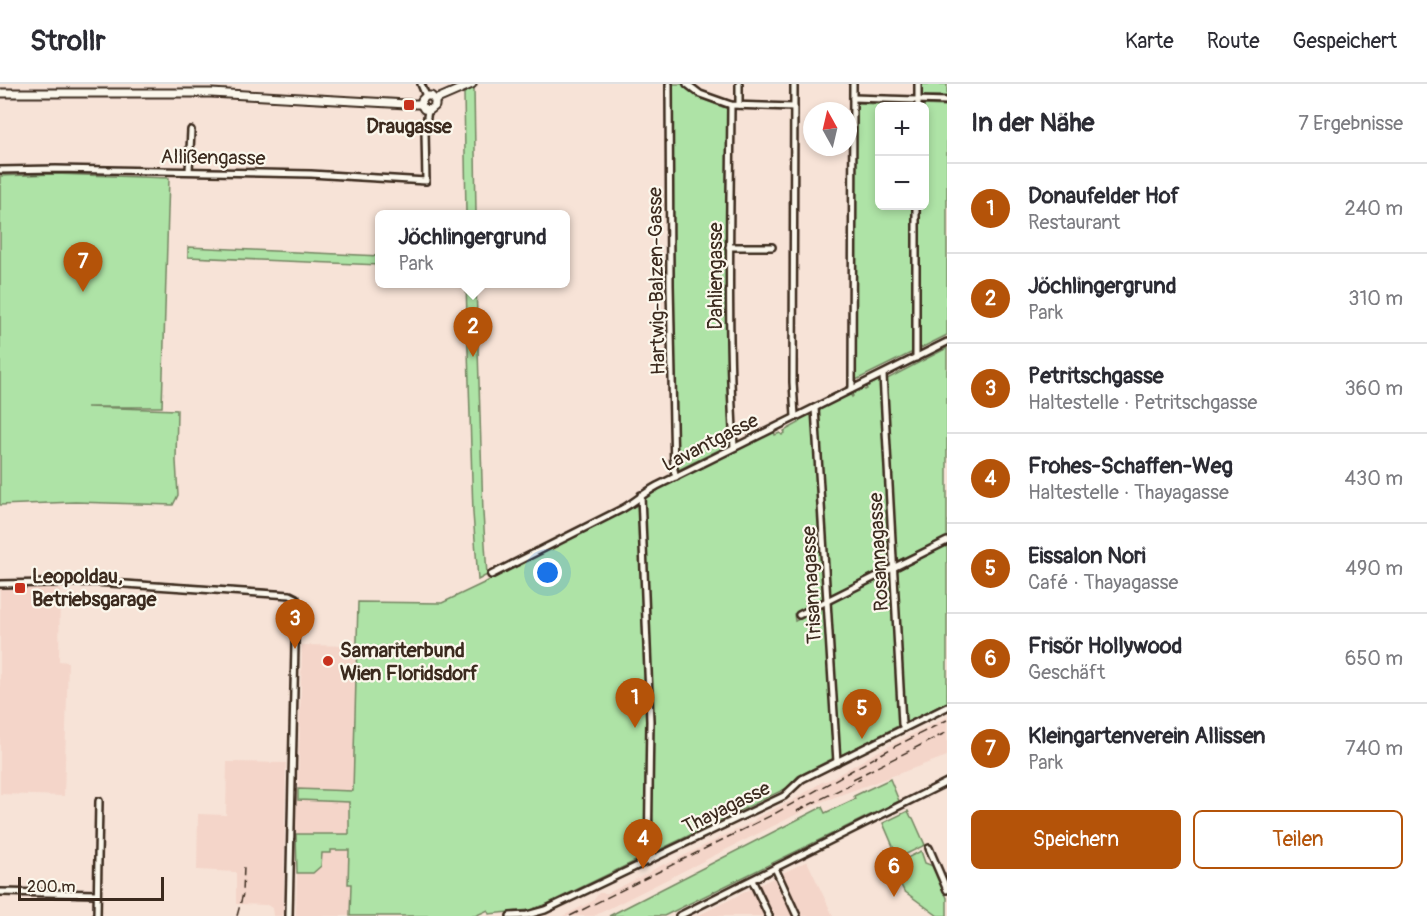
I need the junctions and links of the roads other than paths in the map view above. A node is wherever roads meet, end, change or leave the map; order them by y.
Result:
1 (422, 84) edge
2 (472, 84) edge
3 (669, 84) edge
4 (687, 84) edge
5 (739, 84) edge
6 (794, 84) edge
7 (853, 84) edge
8 (918, 84) edge
9 (0, 93) edge
10 (426, 96) junction
11 (853, 98) junction
12 (435, 100) junction
13 (947, 101) edge
14 (905, 102) edge
15 (918, 102) edge
16 (929, 102) edge
17 (421, 104) junction
18 (731, 105) junction
19 (739, 105) junction
20 (794, 108) junction
21 (428, 110) junction
22 (191, 130) dead end
23 (0, 170) edge
24 (189, 171) junction
25 (916, 210) edge
26 (729, 247) junction
27 (772, 248) dead end
28 (947, 342) edge
29 (916, 358) junction
30 (882, 375) junction
31 (852, 389) junction
32 (815, 408) junction
33 (795, 417) junction
34 (734, 447) junction
35 (676, 477) junction
36 (641, 495) junction
37 (947, 541) edge
38 (894, 569) junction
39 (491, 575) dead end
40 (0, 584) edge
41 (827, 601) junction
42 (799, 615) dead end
43 (947, 707) edge
44 (904, 728) junction
45 (837, 762) junction
46 (947, 782) edge
47 (99, 801) dead end
48 (929, 848) dead end
49 (648, 862) junction
50 (775, 868) junction
51 (752, 880) junction
52 (947, 890) edge
53 (0, 892) edge
54 (97, 894) junction
55 (97, 916) edge
56 (289, 916) edge
57 (510, 916) edge
58 (679, 916) edge
59 (769, 916) edge
60 (797, 916) edge

1 - 10 street
2 - 12 main road
3 - 35 street, Hartwig-Balzen-Gasse
4 - 18 street
5 - 19 street
6 - 20 street
7 - 11 street
8 - 15 street
9 - 17 main road
10 - 12 main road
10 - 17 main road
11 - 14 street
11 - 31 street
12 - 21 main road
13 - 16 street
17 - 21 main road
18 - 19 street
18 - 26 street, Dahliengasse
19 - 20 street
20 - 33 street
21 - 24 street, Allißengasse
22 - 24 street
23 - 24 street, Allißengasse
25 - 29 street
26 - 27 street
26 - 34 street, Dahliengasse
28 - 29 street, Lavantgasse
29 - 30 street, Lavantgasse
30 - 31 street, Lavantgasse
30 - 38 street, Rosannagasse
31 - 32 street, Lavantgasse
32 - 33 street, Lavantgasse
32 - 41 street, Trisannagasse
33 - 34 street, Lavantgasse
34 - 35 street, Lavantgasse
35 - 36 street, Lavantgasse
36 - 39 street, Lavantgasse
36 - 49 street
37 - 38 street
38 - 41 street
38 - 44 street, Rosannagasse
40 - 56 street
41 - 42 street
41 - 45 street, Trisannagasse
43 - 44 street, Thayagasse
44 - 45 street, Thayagasse
45 - 49 street, Thayagasse
46 - 50 street
47 - 54 street
48 - 52 street
49 - 57 street, Thayagasse
50 - 51 street
50 - 60 street
51 - 58 street
51 - 59 street
53 - 54 street
54 - 55 street

